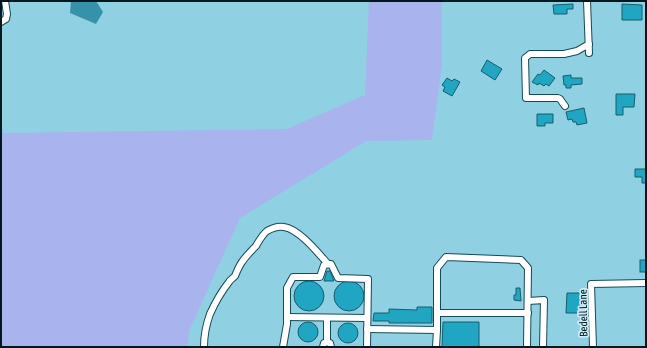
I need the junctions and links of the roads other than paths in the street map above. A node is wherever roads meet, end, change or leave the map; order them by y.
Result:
1 (5, 1) edge
2 (587, 1) edge
3 (1, 22) edge
4 (589, 44) junction
5 (589, 53) dead end
6 (565, 106) dead end
7 (328, 264) junction
8 (646, 283) edge
9 (528, 300) junction
10 (437, 313) junction
11 (528, 313) junction
12 (287, 317) junction
13 (327, 318) junction
14 (367, 318) junction
15 (367, 329) junction
16 (437, 330) junction
17 (327, 345) edge
18 (204, 347) edge
19 (283, 347) edge
20 (367, 347) edge
21 (436, 347) edge
22 (527, 347) edge
23 (543, 347) edge
24 (593, 347) edge

1 - 3 street
2 - 4 street
4 - 5 street
4 - 6 street
7 - 12 street
7 - 14 street
7 - 18 street
8 - 24 street, Bedell Lane
9 - 10 street
9 - 11 street
9 - 23 street
10 - 11 street
10 - 16 street
11 - 22 street
12 - 13 street
12 - 19 street
13 - 14 street
13 - 17 street
14 - 15 street
15 - 16 street
15 - 20 street
16 - 21 street

